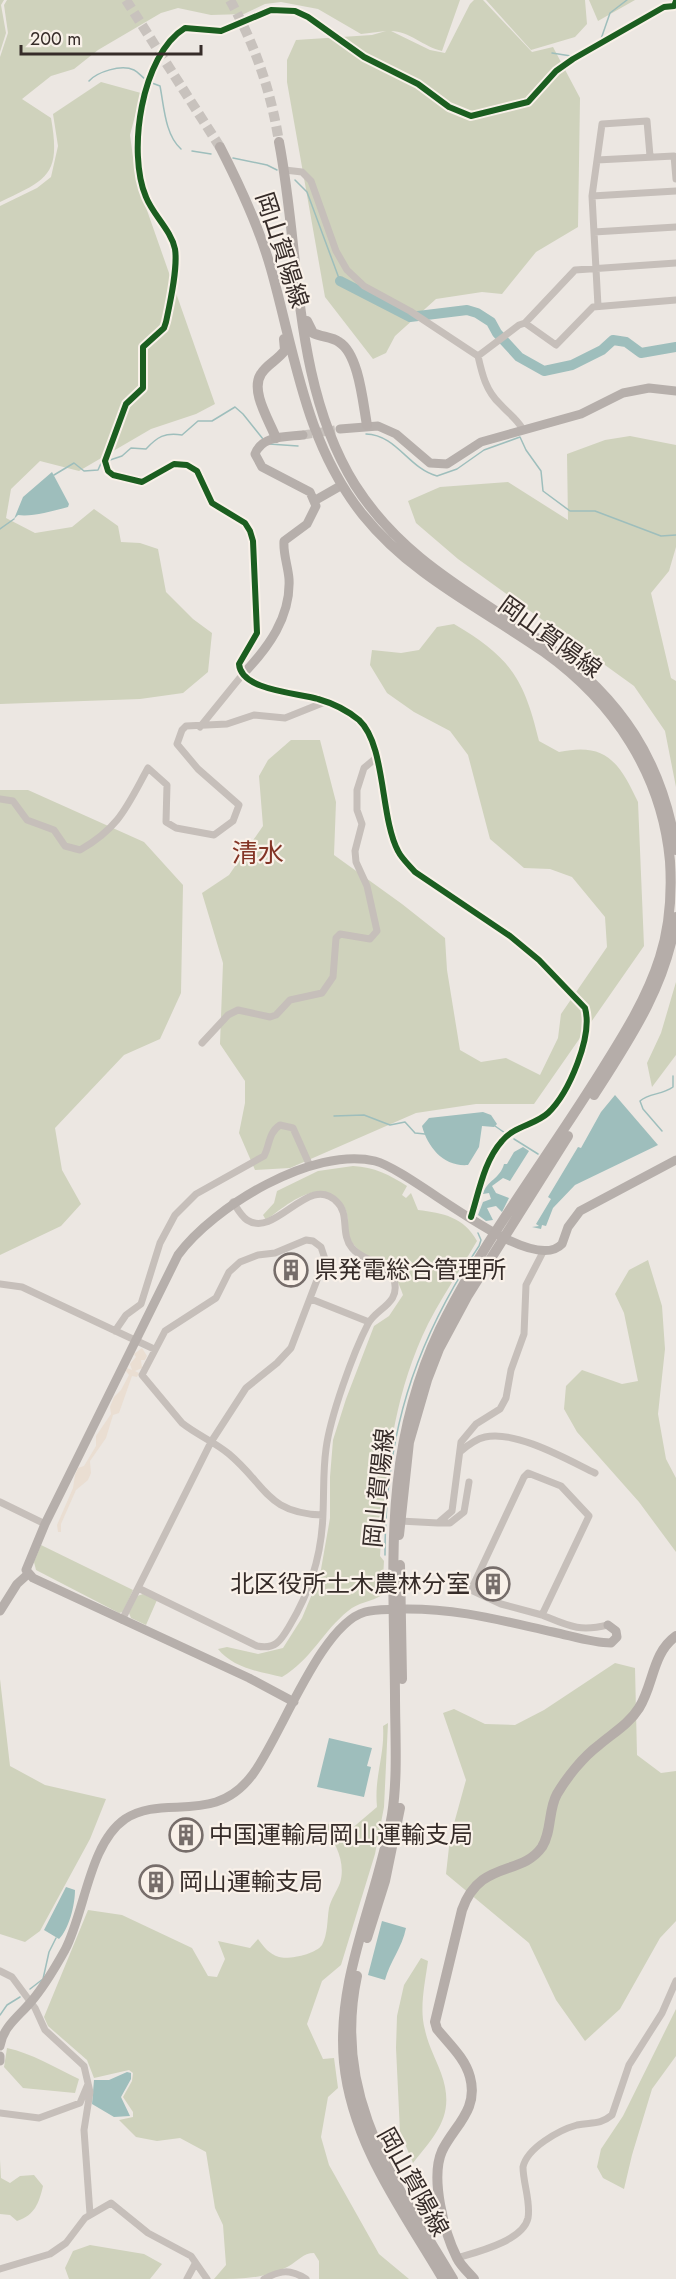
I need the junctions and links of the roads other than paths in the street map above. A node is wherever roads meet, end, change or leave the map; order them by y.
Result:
1 (676, 1) edge
2 (279, 142) tunnel mouth
3 (220, 147) tunnel mouth
4 (650, 156) junction
5 (597, 160) junction
6 (285, 170) junction
7 (676, 179) edge
8 (676, 191) edge
9 (592, 196) junction
10 (676, 227) edge
11 (594, 232) junction
12 (676, 263) edge
13 (596, 268) junction
14 (274, 283) junction
15 (299, 290) junction
16 (676, 300) edge
17 (598, 306) junction
18 (525, 323) junction
19 (325, 338) junction
20 (478, 356) junction
21 (275, 362) junction
22 (676, 391) edge
23 (307, 408) junction
24 (325, 417) junction
25 (367, 425) junction
26 (340, 429) tunnel mouth
27 (522, 429) junction
28 (303, 435) tunnel mouth
29 (268, 440) junction
30 (342, 485) junction
31 (315, 501) junction
32 (243, 674) junction
33 (325, 702) junction
34 (200, 727) junction
35 (376, 758) junction
36 (0, 799) edge
37 (676, 850) edge
38 (676, 917) edge
39 (202, 1043) dead end
40 (676, 1160) edge
41 (310, 1166) junction
42 (233, 1202) junction
43 (471, 1217) junction
44 (500, 1236) junction
45 (543, 1251) junction
46 (0, 1284) edge
47 (311, 1299) junction
48 (369, 1322) junction
49 (115, 1331) junction
50 (135, 1340) junction
51 (154, 1349) junction
52 (211, 1442) junction
53 (461, 1451) junction
54 (595, 1473) dead end
55 (469, 1482) dead end
56 (0, 1502) edge
57 (323, 1515) junction
58 (400, 1521) junction
59 (438, 1523) junction
60 (45, 1524) junction
61 (28, 1574) junction
62 (138, 1588) junction
63 (398, 1609) junction
64 (0, 1611) edge
65 (542, 1615) junction
66 (122, 1620) junction
67 (608, 1625) joint
68 (676, 1636) edge
69 (294, 1702) junction
70 (0, 1971) edge
71 (676, 1981) edge
72 (30, 2003) junction
73 (0, 2046) edge
74 (0, 2056) edge
75 (0, 2061) edge
76 (88, 2084) junction
77 (0, 2113) edge
78 (90, 2214) junction
79 (457, 2258) junction
80 (195, 2264) junction
81 (0, 2269) edge
82 (188, 2279) edge
83 (207, 2279) edge
84 (264, 2279) edge
85 (306, 2279) edge
86 (443, 2279) edge
87 (453, 2279) edge
88 (474, 2279) edge

1 - 32 street
2 - 6 main road, 岡山賀陽線
3 - 14 main road, 岡山賀陽線
4 - 5 street
4 - 5 street
4 - 7 street
5 - 9 street
6 - 15 main road, 岡山賀陽線
6 - 20 street
8 - 9 street
9 - 11 street
10 - 11 street
11 - 13 street
12 - 13 street
13 - 17 street
13 - 18 street
14 - 21 main road
14 - 23 main road, 岡山賀陽線
15 - 19 main road
15 - 24 main road, 岡山賀陽線
16 - 17 street
17 - 18 street
18 - 20 street
19 - 24 main road
19 - 25 main road
20 - 27 street
21 - 23 main road
21 - 29 main road
22 - 27 street
23 - 30 main road, 岡山賀陽線
24 - 37 main road, 岡山賀陽線
25 - 26 street
25 - 27 street
28 - 29 street
29 - 31 street
30 - 31 street
30 - 44 main road, 岡山賀陽線
31 - 32 street
32 - 33 street
32 - 34 street
33 - 34 street
33 - 35 street
34 - 36 street
35 - 39 street
35 - 43 street
38 - 44 main road, 岡山賀陽線
40 - 45 street
41 - 42 street
41 - 43 street
41 - 49 street
42 - 48 street
42 - 50 street
43 - 44 street
44 - 45 street
44 - 58 main road, 岡山賀陽線
44 - 63 main road, 岡山賀陽線
45 - 53 street
46 - 49 street
47 - 48 street
47 - 51 street
47 - 52 street
48 - 57 street
49 - 50 street
50 - 51 street
50 - 60 street
51 - 52 street
52 - 57 street
52 - 62 street
53 - 54 street
53 - 59 street
55 - 59 street
56 - 60 street
57 - 62 street
58 - 59 street
58 - 63 main road, 岡山賀陽線
60 - 61 street
61 - 64 street
61 - 66 street
62 - 66 street
63 - 67 street
63 - 69 street
63 - 86 main road, 岡山賀陽線
63 - 87 main road, 岡山賀陽線
65 - 65 street
65 - 67 street
66 - 69 street
68 - 79 main road, 岡山賀陽線
69 - 72 street
70 - 72 street
71 - 79 street
72 - 73 street
72 - 76 street
74 - 75 street
76 - 77 street
76 - 78 street
78 - 80 street
78 - 81 street
79 - 88 main road, 岡山賀陽線
80 - 82 street
80 - 83 street
84 - 85 street

